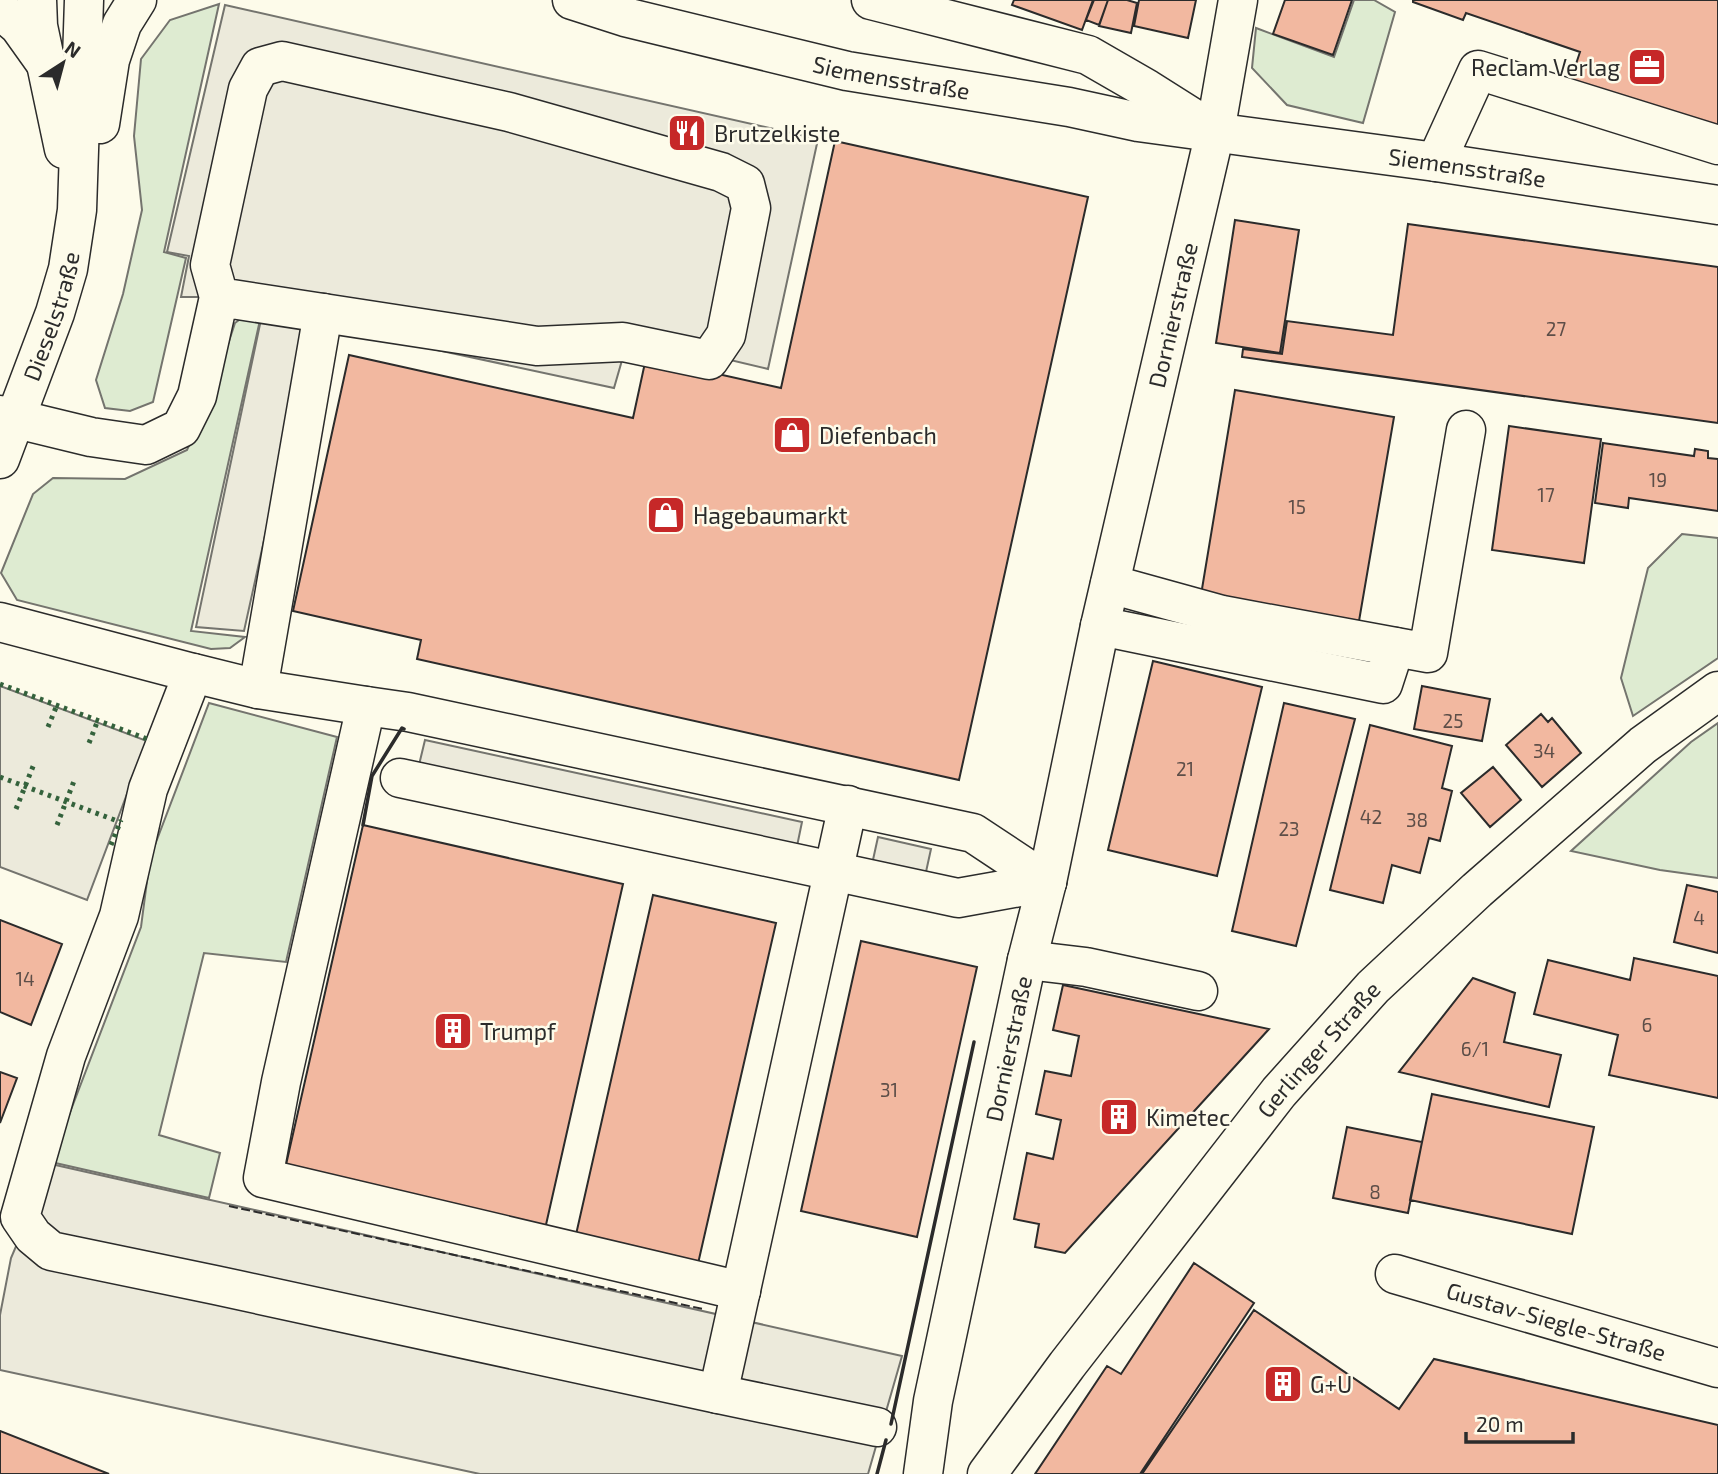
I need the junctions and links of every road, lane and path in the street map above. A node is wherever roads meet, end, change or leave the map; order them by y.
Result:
1 (37, 0) edge
2 (84, 0) edge
3 (137, 0) edge
4 (572, 0) edge
5 (871, 0) edge
6 (1238, 0) edge
7 (0, 10) edge
8 (47, 65) junction
9 (1215, 132) junction
10 (1718, 145) edge
11 (1436, 162) junction
12 (1718, 205) edge
13 (77, 210) junction
14 (219, 297) junction
15 (323, 313) junction
16 (8, 417) edge
17 (1466, 430) dead end
18 (0, 459) edge
19 (1110, 584) junction
20 (0, 622) edge
21 (1100, 626) junction
22 (1395, 647) junction
23 (193, 673) junction
24 (258, 689) junction
25 (1718, 691) edge
26 (366, 706) junction
27 (400, 778) dead end
28 (848, 805) junction
29 (834, 871) junction
30 (1047, 882) junction
31 (1027, 960) junction
32 (1198, 991) dead end
33 (1395, 1274) dead end
34 (741, 1291) junction
35 (1718, 1368) edge
36 (718, 1394) junction
37 (877, 1427) dead end
38 (923, 1474) edge
39 (987, 1474) edge

1 - 8 street
2 - 13 street
3 - 13 street
4 - 9 street, Siemensstraße
5 - 9 street, Siemensstraße
6 - 9 street, Dornierstraße
7 - 8 street
8 - 13 street
9 - 11 street, Siemensstraße
9 - 19 street, Dornierstraße
10 - 11 street
11 - 12 street, Siemensstraße
13 - 16 street, Dieselstraße
14 - 15 street
14 - 15 street
14 - 16 street
15 - 24 street
16 - 18 street, Dieselstraße
17 - 22 street
19 - 21 street, Dornierstraße
19 - 22 street
20 - 23 street
21 - 22 street
21 - 30 street, Dornierstraße
23 - 24 street
23 - 36 street
24 - 26 street
25 - 39 street, Gerlinger Straße
26 - 28 street
26 - 34 street
27 - 29 street
28 - 29 street
28 - 30 street
29 - 30 street
29 - 34 street
30 - 31 street, Dornierstraße
31 - 32 street
31 - 38 street, Dornierstraße
33 - 35 street, Gustav-Siegle-Straße
34 - 36 street
36 - 37 street

